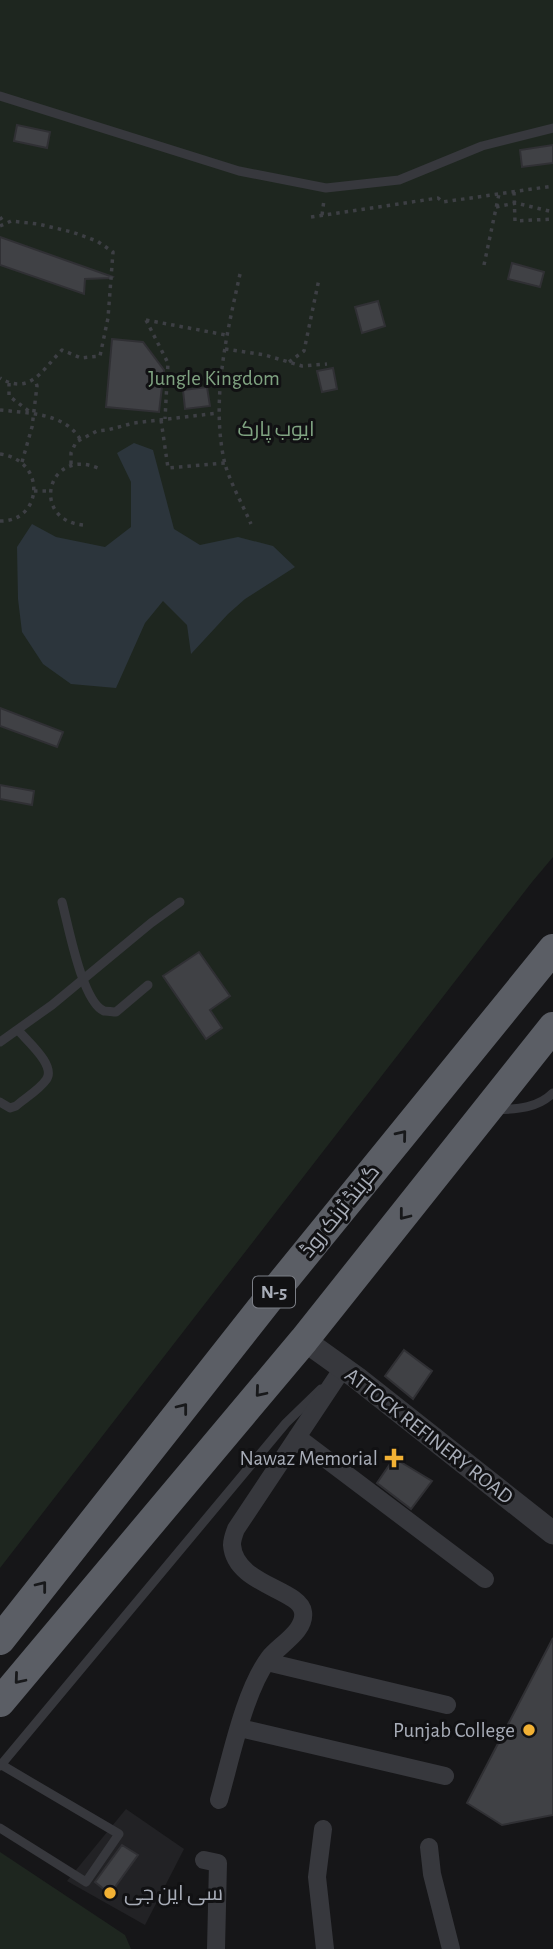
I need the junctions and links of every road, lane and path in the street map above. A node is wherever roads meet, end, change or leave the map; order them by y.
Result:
1 (0, 96) edge
2 (553, 128) edge
3 (553, 186) edge
4 (514, 192) junction
5 (499, 194) junction
6 (516, 203) junction
7 (496, 207) junction
8 (544, 210) junction
9 (553, 212) edge
10 (0, 217) edge
11 (311, 217) dead end
12 (544, 219) junction
13 (553, 219) edge
14 (3, 225) edge
15 (484, 265) dead end
16 (240, 274) dead end
17 (319, 279) dead end
18 (227, 335) junction
19 (225, 349) junction
20 (288, 363) junction
21 (327, 364) dead end
22 (0, 377) edge
23 (35, 378) junction
24 (9, 383) junction
25 (0, 410) edge
26 (218, 413) junction
27 (33, 414) junction
28 (163, 419) junction
29 (80, 439) junction
30 (0, 454) edge
31 (22, 462) junction
32 (225, 463) junction
33 (71, 464) junction
34 (98, 468) dead end
35 (34, 491) junction
36 (50, 491) junction
37 (0, 521) edge
38 (251, 524) dead end
39 (83, 525) dead end
40 (62, 902) dead end
41 (180, 902) dead end
42 (553, 948) edge
43 (82, 980) junction
44 (148, 985) dead end
45 (553, 1027) edge
46 (18, 1030) junction
47 (0, 1042) edge
48 (553, 1093) edge
49 (0, 1102) edge
50 (487, 1111) junction
51 (304, 1340) junction
52 (343, 1368) junction
53 (297, 1437) junction
54 (553, 1533) edge
55 (485, 1578) dead end
56 (0, 1640) edge
57 (267, 1662) junction
58 (0, 1702) edge
59 (447, 1705) dead end
60 (240, 1728) junction
61 (0, 1764) edge
62 (445, 1776) dead end
63 (219, 1800) dead end
64 (0, 1828) edge
65 (323, 1829) dead end
66 (429, 1847) dead end
67 (204, 1860) dead end
68 (216, 1949) edge
69 (325, 1949) edge
70 (451, 1949) edge

1 - 2 lane
3 - 4 path
4 - 5 path
4 - 6 path
5 - 7 path
5 - 11 path
6 - 7 path
6 - 8 path
6 - 12 path
7 - 15 path
8 - 9 path
8 - 12 path
10 - 14 path
12 - 13 path
14 - 23 path
16 - 18 path
17 - 20 path
18 - 19 path
18 - 28 path
19 - 20 path
19 - 26 path
20 - 21 path
22 - 24 path
23 - 24 path
23 - 27 path
24 - 27 path
25 - 27 path
26 - 28 path
26 - 32 path
27 - 29 path
27 - 31 path
28 - 29 path
28 - 32 path
29 - 33 path
30 - 31 path
31 - 35 path
32 - 38 path
33 - 34 path
33 - 36 path
35 - 36 path
35 - 37 path
36 - 39 path
40 - 43 lane
41 - 43 lane
56 -> 42 highway, گرینڈ ٹرنک روڈ / N-5
43 - 44 lane
43 - 46 lane
45 - 50 highway, N-5
46 - 47 lane
46 - 49 lane
48 - 50 lane
50 -> 51 highway, N-5
51 - 52 street, ATTOCK REFINERY ROAD
51 -> 58 highway, N-5
52 - 53 street
52 - 54 street, ATTOCK REFINERY ROAD
52 - 61 lane
53 - 55 street
53 - 57 street
57 - 59 street
57 - 60 street
60 - 62 street
60 - 63 street
61 - 64 lane
65 - 69 street
66 - 70 street
67 - 68 street

